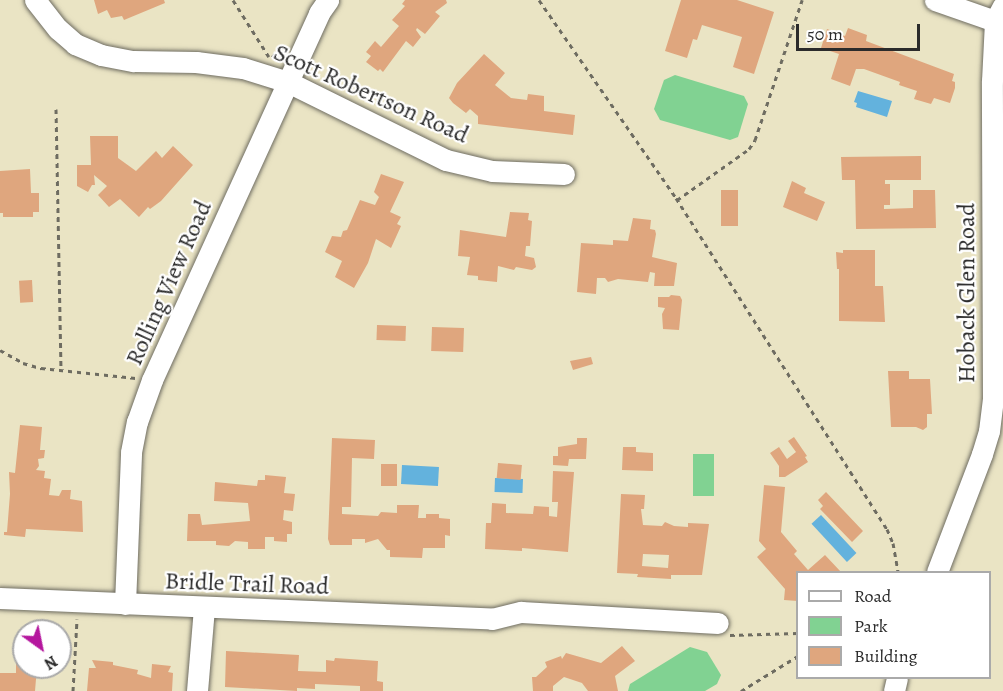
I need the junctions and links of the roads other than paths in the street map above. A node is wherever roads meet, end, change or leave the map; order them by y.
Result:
1 (35, 0) edge
2 (328, 0) edge
3 (935, 0) edge
4 (999, 13) edge
5 (288, 82) junction
6 (564, 174) dead end
7 (938, 571) edge
8 (0, 597) edge
9 (125, 604) junction
10 (204, 608) junction
11 (718, 623) dead end
12 (197, 691) edge

1 - 5 street, Scott Robertson Road
2 - 5 street, Rolling View Road
3 - 4 street
4 - 7 street, Hoback Glen Road
5 - 6 street, Scott Robertson Road
5 - 9 street, Rolling View Road
8 - 9 street, Bridle Trail Road
9 - 10 street, Bridle Trail Road
10 - 11 street, Bridle Trail Road
10 - 12 street

